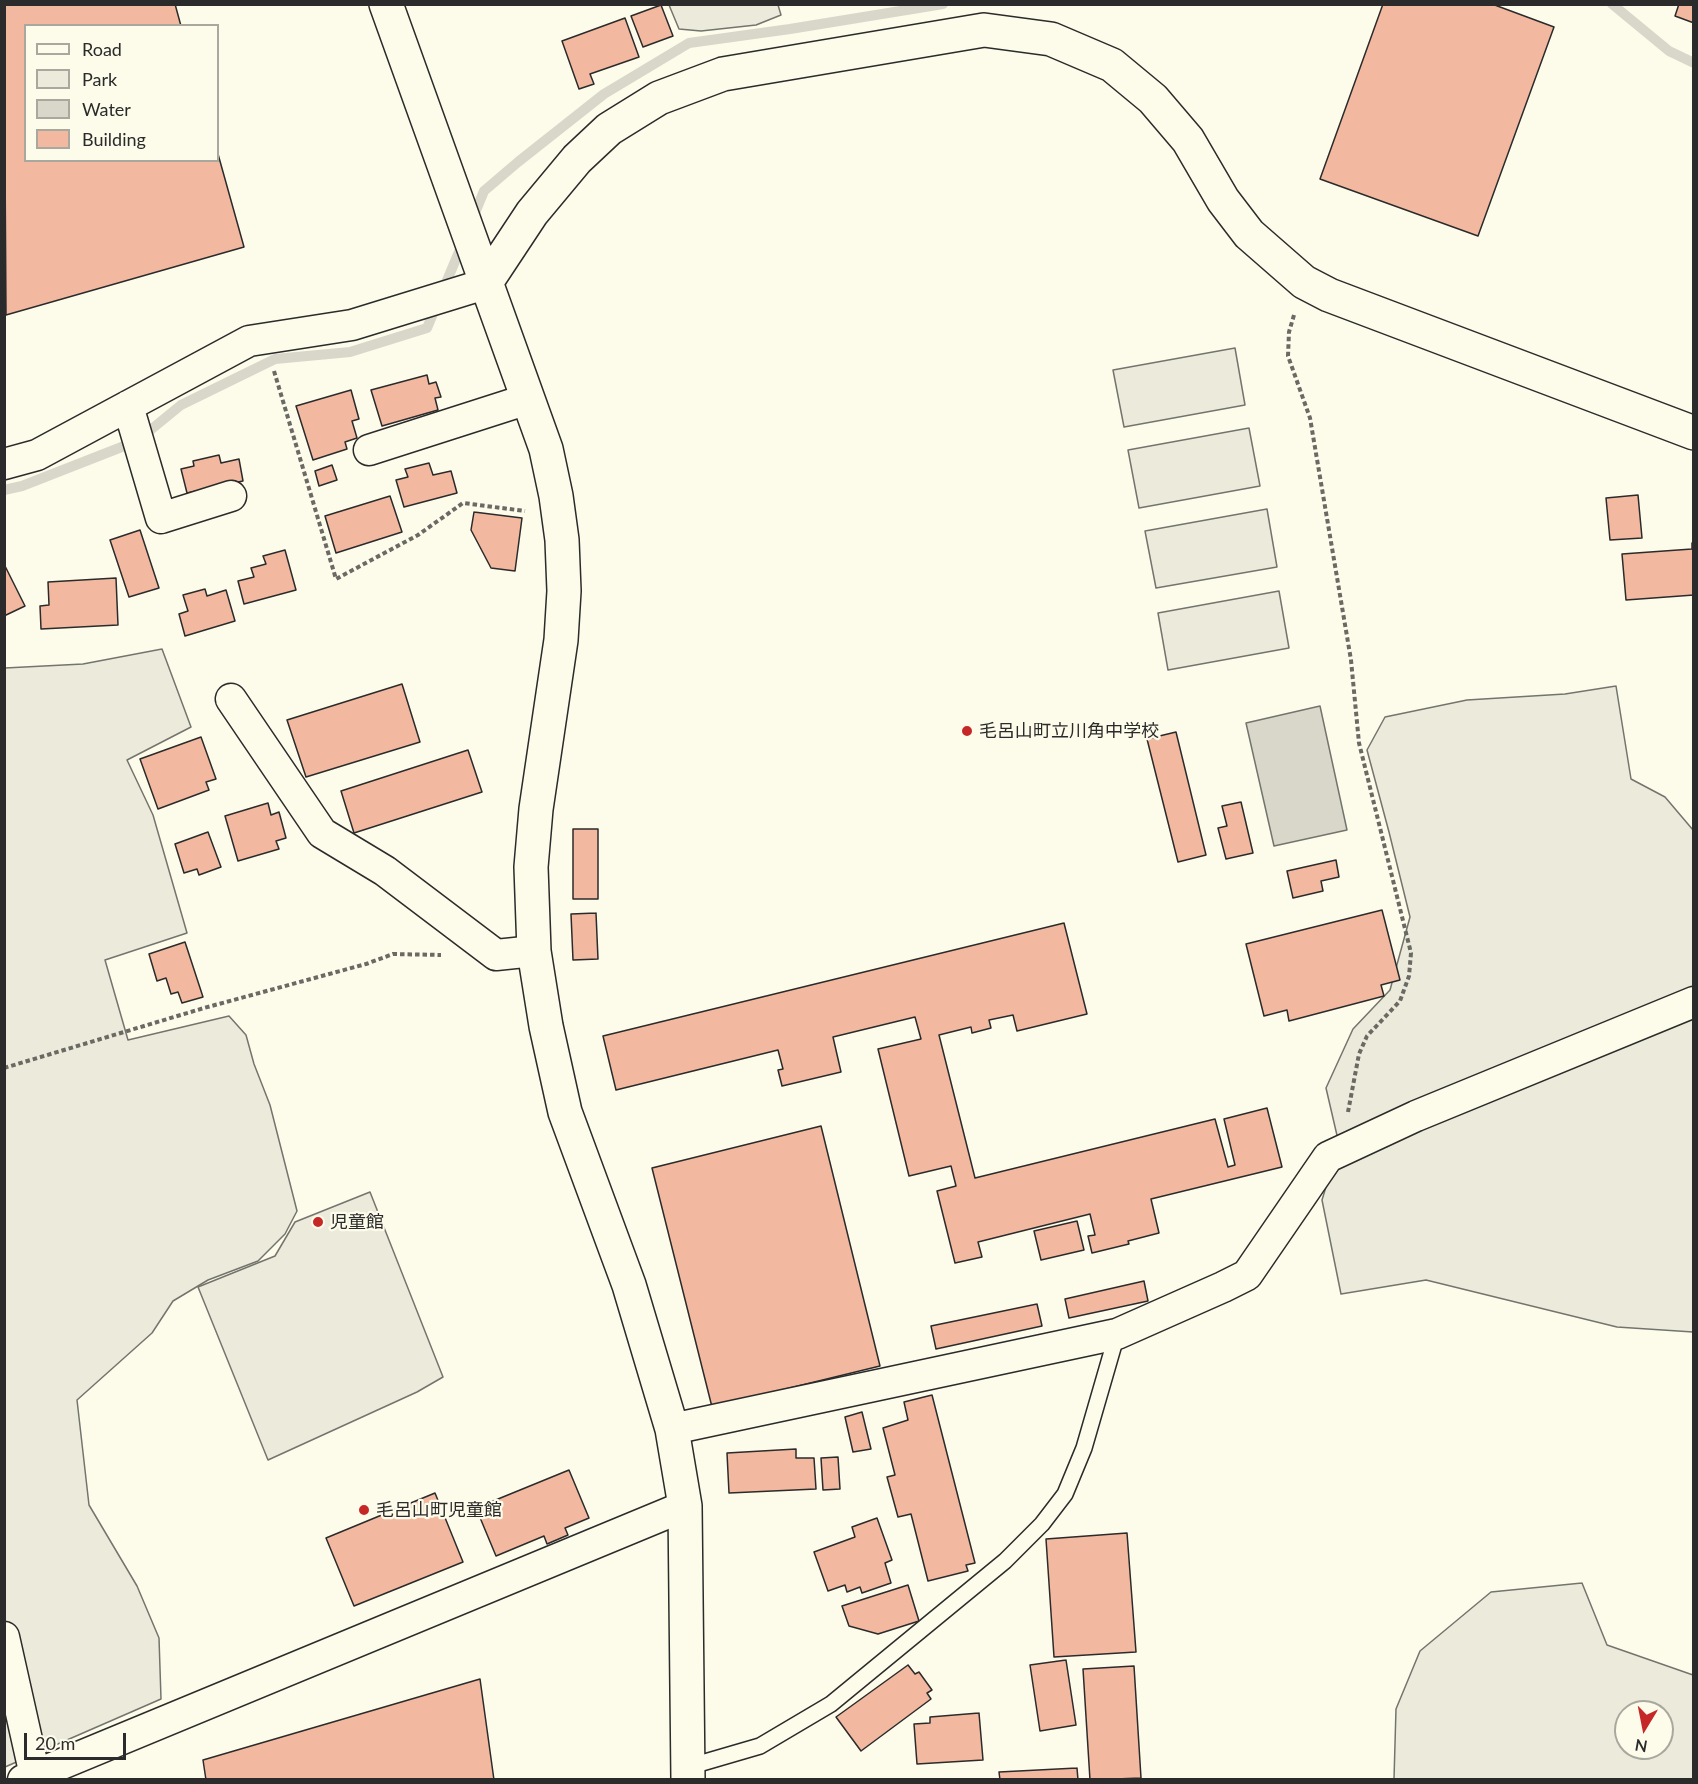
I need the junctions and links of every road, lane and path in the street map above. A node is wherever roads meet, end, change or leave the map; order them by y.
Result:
1 (386, 4) edge
2 (1304, 282) junction
3 (485, 284) junction
4 (274, 371) dead end
5 (528, 399) junction
6 (128, 406) junction
7 (1694, 432) edge
8 (369, 450) dead end
9 (4, 464) edge
10 (231, 496) dead end
11 (559, 516) junction
12 (231, 699) dead end
13 (534, 951) junction
14 (496, 955) junction
15 (1694, 1002) edge
16 (4, 1068) edge
17 (1341, 1152) junction
18 (1118, 1334) junction
19 (672, 1429) junction
20 (685, 1506) junction
21 (4, 1636) edge
22 (688, 1773) edge
23 (32, 1778) edge

1 - 3 street
2 - 3 street
2 - 7 street
2 - 17 path
3 - 5 street
3 - 6 street
4 - 11 path
5 - 8 street
5 - 11 street
6 - 9 street
6 - 10 street
11 - 13 street
12 - 14 street
13 - 14 street
13 - 19 street
14 - 16 path
15 - 17 street
17 - 18 street
18 - 19 street
18 - 22 lane
19 - 20 street
20 - 22 street
20 - 23 street
21 - 23 street

